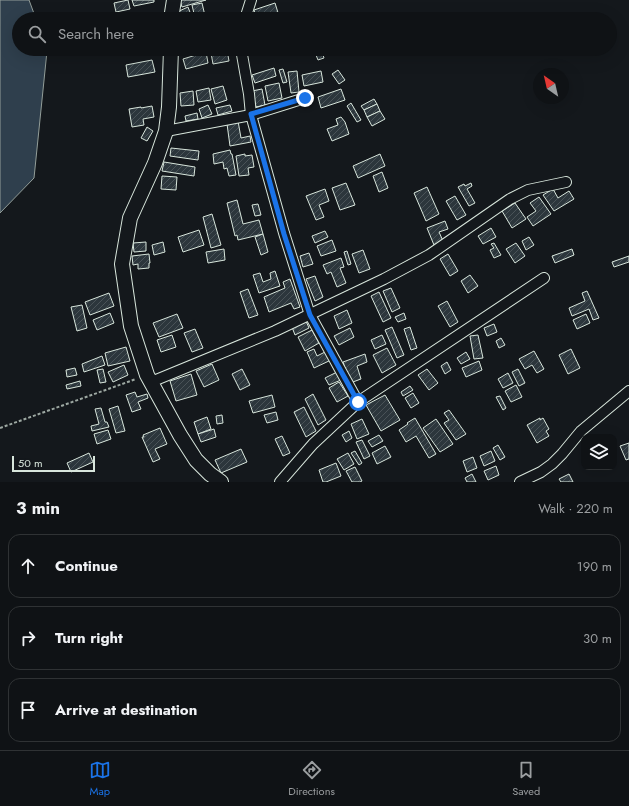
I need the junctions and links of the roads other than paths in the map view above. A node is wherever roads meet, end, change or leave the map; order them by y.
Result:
1 (174, 0) edge
2 (251, 0) edge
3 (172, 12) edge
4 (248, 12) edge
5 (171, 56) edge
6 (242, 56) edge
7 (305, 98) dead end
8 (251, 114) junction
9 (166, 131) junction
10 (566, 182) dead end
11 (544, 278) dead end
12 (310, 315) junction
13 (149, 379) junction
14 (629, 391) edge
15 (358, 402) junction
16 (221, 482) edge
17 (280, 482) edge
18 (520, 482) edge

1 - 3 street
2 - 4 street
5 - 9 street
6 - 8 street
7 - 8 street
8 - 9 street
8 - 12 street
9 - 13 street
10 - 12 street
11 - 15 street
12 - 13 street
12 - 15 street
13 - 16 street
14 - 18 street
15 - 17 street

